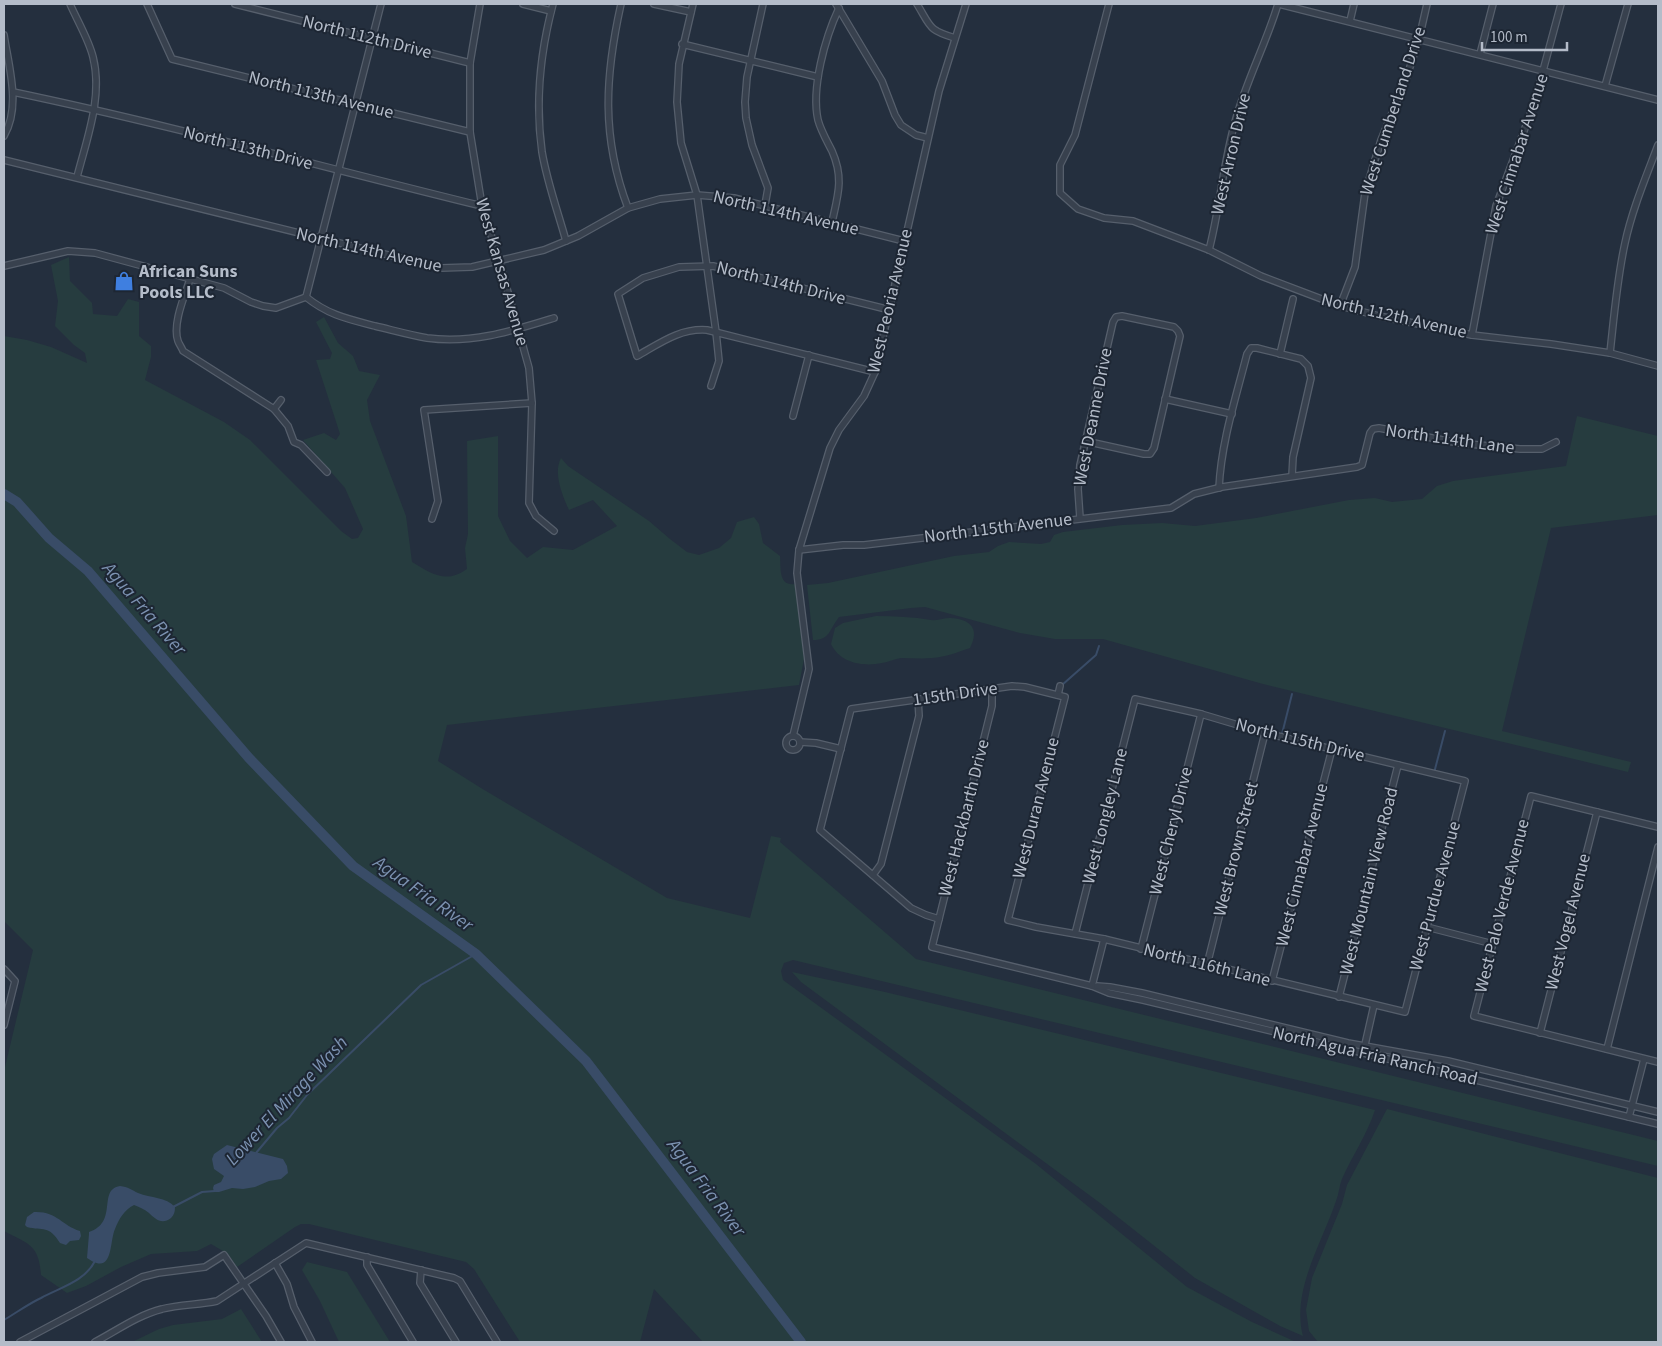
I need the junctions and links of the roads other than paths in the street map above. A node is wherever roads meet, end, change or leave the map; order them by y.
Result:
1 (70, 4) edge
2 (147, 4) edge
3 (235, 4) edge
4 (381, 4) edge
5 (480, 4) edge
6 (523, 4) edge
7 (553, 4) edge
8 (621, 4) edge
9 (654, 4) edge
10 (693, 4) edge
11 (763, 4) edge
12 (917, 4) edge
13 (966, 4) edge
14 (1109, 4) edge
15 (1278, 4) edge
16 (1354, 4) edge
17 (1427, 4) edge
18 (1493, 4) edge
19 (1561, 4) edge
20 (1628, 4) edge
21 (837, 6) edge
22 (551, 11) junction
23 (690, 12) junction
24 (1350, 21) junction
25 (4, 35) edge
26 (956, 38) junction
27 (1419, 38) junction
28 (372, 39) junction
29 (682, 44) junction
30 (1480, 54) junction
31 (750, 61) junction
32 (470, 63) junction
33 (1544, 70) junction
34 (818, 78) junction
35 (1605, 86) junction
36 (13, 92) junction
37 (1658, 100) edge
38 (356, 104) junction
39 (94, 109) junction
40 (470, 132) junction
41 (4, 136) edge
42 (928, 138) junction
43 (1658, 145) edge
44 (4, 160) edge
45 (338, 171) junction
46 (77, 177) junction
47 (697, 195) junction
48 (765, 205) junction
49 (482, 206) junction
50 (628, 208) junction
51 (832, 222) junction
52 (321, 239) junction
53 (904, 240) junction
54 (566, 241) junction
55 (1209, 250) junction
56 (499, 260) junction
57 (707, 265) junction
58 (4, 266) edge
59 (190, 279) junction
60 (306, 297) junction
61 (1293, 299) dead end
62 (1340, 306) junction
63 (890, 310) junction
64 (554, 318) dead end
65 (518, 329) junction
66 (716, 332) junction
67 (1472, 335) junction
68 (1610, 353) junction
69 (1280, 354) junction
70 (809, 355) junction
71 (1658, 366) edge
72 (875, 372) junction
73 (711, 386) dead end
74 (1165, 399) junction
75 (281, 400) dead end
76 (532, 403) junction
77 (274, 409) junction
78 (1232, 414) junction
79 (794, 416) dead end
80 (1085, 441) junction
81 (1556, 442) dead end
82 (1362, 465) joint
83 (328, 472) dead end
84 (1292, 476) junction
85 (1220, 488) junction
86 (1080, 518) junction
87 (432, 520) dead end
88 (554, 531) dead end
89 (799, 550) junction
90 (1060, 686) dead end
91 (992, 688) junction
92 (1058, 695) junction
93 (1065, 697) joint
94 (918, 699) junction
95 (1135, 699) joint
96 (1201, 714) junction
97 (1265, 733) junction
98 (793, 736) junction
99 (800, 742) junction
100 (841, 749) junction
101 (1332, 749) junction
102 (1398, 764) junction
103 (1465, 781) joint
104 (1596, 812) junction
105 (1658, 827) edge
106 (1658, 847) edge
107 (873, 875) junction
108 (939, 919) junction
109 (1008, 920) joint
110 (1427, 927) junction
111 (1075, 934) junction
112 (1104, 940) junction
113 (1493, 944) junction
114 (932, 947) joint
115 (1141, 948) junction
116 (1206, 965) junction
117 (4, 969) edge
118 (1272, 981) junction
119 (1092, 986) junction
120 (1339, 997) junction
121 (1374, 1005) junction
122 (1405, 1012) joint
123 (4, 1025) edge
124 (1540, 1033) junction
125 (1364, 1046) junction
126 (1607, 1049) junction
127 (1362, 1053) junction
128 (1644, 1059) junction
129 (1658, 1062) edge
130 (1632, 1106) junction
131 (1658, 1112) edge
132 (1629, 1117) junction
133 (1658, 1124) edge
134 (367, 1257) junction
135 (274, 1263) junction
136 (421, 1270) junction
137 (245, 1284) junction
138 (20, 1342) edge
139 (95, 1342) edge
140 (281, 1342) edge
141 (312, 1342) edge
142 (414, 1342) edge
143 (456, 1342) edge
144 (497, 1342) edge

1 - 39 street
2 - 38 street, North 113th Avenue
3 - 28 street, North 112th Drive
4 - 28 street
5 - 32 street, West Kansas Avenue
6 - 22 street
7 - 22 street
8 - 50 street
9 - 23 street
10 - 23 street
11 - 31 street
12 - 26 street
13 - 26 street, West Peoria Avenue
14 - 55 street, North 112th Avenue
15 - 24 street
15 - 55 street, West Arron Drive
16 - 24 street
17 - 27 street, West Cumberland Drive
18 - 30 street
19 - 33 street, West Cinnabar Avenue
20 - 35 street
21 - 34 street
21 - 42 street
22 - 54 street
23 - 29 street
24 - 27 street
25 - 36 street
26 - 42 street, West Peoria Avenue
27 - 30 street
27 - 62 street, West Cumberland Drive
28 - 32 street, North 112th Drive
28 - 38 street
29 - 31 street
29 - 47 street
30 - 33 street
31 - 34 street
31 - 48 street
32 - 40 street, West Kansas Avenue
33 - 35 street
33 - 67 street, West Cinnabar Avenue
34 - 51 street
35 - 37 street
36 - 39 street, North 113th Drive
36 - 41 street
38 - 40 street, North 113th Avenue
38 - 45 street
39 - 45 street, North 113th Drive
39 - 46 street
40 - 49 street, West Kansas Avenue
42 - 53 street, West Peoria Avenue
43 - 68 street
44 - 46 street, North 114th Avenue
45 - 49 street, North 113th Drive
45 - 52 street
46 - 52 street, North 114th Avenue
47 - 48 street, North 114th Avenue
47 - 50 street, North 114th Avenue
47 - 57 street
48 - 51 street, North 114th Avenue
49 - 56 street, West Kansas Avenue
50 - 54 street, North 114th Avenue
51 - 53 street, North 114th Avenue
52 - 56 street, North 114th Avenue
52 - 60 street
53 - 63 street, West Peoria Avenue
54 - 56 street, North 114th Avenue
55 - 62 street, North 112th Avenue
56 - 65 street, West Kansas Avenue
57 - 63 street, North 114th Drive
57 - 66 street
57 - 66 street, North 114th Drive
58 - 59 street
59 - 60 street
59 - 77 street
60 - 65 street
61 - 69 street
62 - 67 street, North 112th Avenue
63 - 72 street, West Peoria Avenue
64 - 65 street
65 - 76 street, West Kansas Avenue
66 - 70 street
66 - 73 street
67 - 68 street, North 112th Avenue
68 - 71 street, North 112th Avenue
69 - 78 street
69 - 84 street
70 - 72 street
70 - 79 street
72 - 89 street, West Peoria Avenue
74 - 78 street
74 - 80 street
74 - 80 street, West Deanne Drive
75 - 77 street
76 - 87 street
76 - 88 street, West Kansas Avenue
77 - 83 street
78 - 85 street
80 - 86 street, West Deanne Drive
81 - 82 street, North 114th Lane
82 - 84 street, North 115th Avenue
84 - 85 street, North 115th Avenue
85 - 86 street, North 115th Avenue
86 - 89 street, North 115th Avenue
89 - 98 street, West Peoria Avenue
90 - 92 street
91 - 92 street, 115th Drive
91 - 94 street, 115th Drive
91 - 108 street, West Hackbarth Drive
92 - 93 street, 115th Drive
93 - 109 street, West Duran Avenue
94 - 100 street, 115th Drive
94 - 107 street
95 - 96 street, North 115th Drive
95 - 111 street, West Longley Lane
96 - 97 street, North 115th Drive
96 - 115 street, West Cheryl Drive
97 - 101 street, North 115th Drive
97 - 116 street, West Brown Street
98 - 99 street
98 - 99 street
99 - 100 street
100 - 107 street
101 - 102 street, North 115th Drive
101 - 118 street, West Cinnabar Avenue
102 - 103 street, North 115th Drive
102 - 120 street, West Mountain View Road
103 - 110 street, West Purdue Avenue
104 - 105 street
104 - 113 street, West Palo Verde Avenue
104 - 124 street, West Vogel Avenue
106 - 126 street
107 - 108 street
108 - 114 street, West Hackbarth Drive
109 - 111 street, North 116th Lane
110 - 113 street
110 - 122 street, West Purdue Avenue
111 - 112 street, North 116th Lane
112 - 115 street, North 116th Lane
112 - 119 street
113 - 124 street, West Palo Verde Avenue
114 - 119 street, North Agua Fria Ranch Road
115 - 116 street, North 116th Lane
116 - 118 street, North 116th Lane
117 - 123 street
118 - 120 street, North 116th Lane
119 - 125 street, North Agua Fria Ranch Road
119 - 127 street, North Agua Fria Ranch Road
120 - 121 street, North 116th Lane
121 - 122 street, North 116th Lane
121 - 125 street
124 - 126 street
125 - 127 street
125 - 130 street, North Agua Fria Ranch Road
126 - 128 street
127 - 132 street, North Agua Fria Ranch Road
128 - 129 street
128 - 130 street
130 - 131 street, North Agua Fria Ranch Road
130 - 132 street
132 - 133 street, North Agua Fria Ranch Road
134 - 135 street
134 - 136 street
134 - 142 street
135 - 137 street
135 - 141 street
136 - 143 street
136 - 144 street
137 - 138 street
137 - 139 street
137 - 140 street

